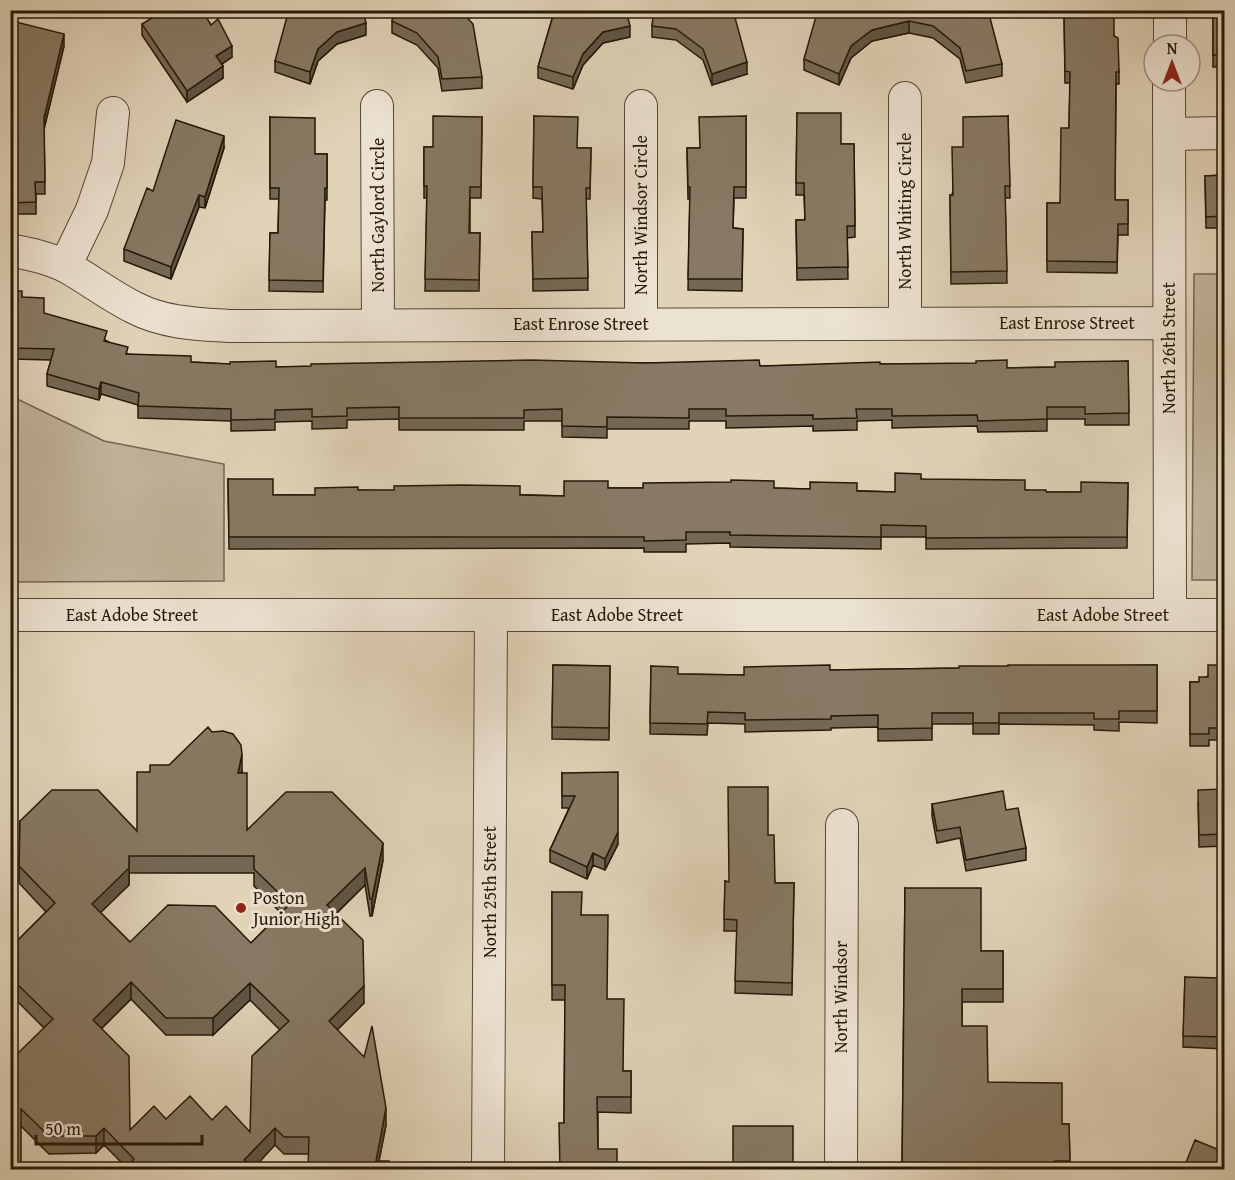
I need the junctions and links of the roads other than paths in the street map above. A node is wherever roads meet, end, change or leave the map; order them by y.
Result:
1 (1170, 10) edge
2 (1170, 33) edge
3 (1169, 93) edge
4 (905, 98) dead end
5 (378, 106) dead end
6 (641, 106) dead end
7 (113, 113) dead end
8 (1224, 133) edge
9 (1169, 134) junction
10 (10, 250) edge
11 (65, 266) junction
12 (1168, 323) junction
13 (641, 324) junction
14 (905, 324) junction
15 (378, 325) junction
16 (10, 615) edge
17 (491, 615) junction
18 (1170, 615) junction
19 (1224, 615) edge
20 (842, 825) dead end
21 (488, 1170) edge
22 (841, 1170) edge

1 - 2 street
3 - 9 street, North 26th Street
4 - 14 street, North Whiting Circle
5 - 15 street, North Gaylord Circle
6 - 13 street, North Windsor Circle
7 - 11 street
8 - 9 street
9 - 12 street, North 26th Street
10 - 11 street, East Enrose Street
11 - 15 street, East Enrose Street
12 - 14 street, East Enrose Street
12 - 18 street, North 26th Street
13 - 14 street, East Enrose Street
13 - 15 street, East Enrose Street
16 - 17 street, East Adobe Street
17 - 18 street, East Adobe Street
17 - 21 street, North 25th Street
18 - 19 street, East Adobe Street
20 - 22 street, North Windsor

